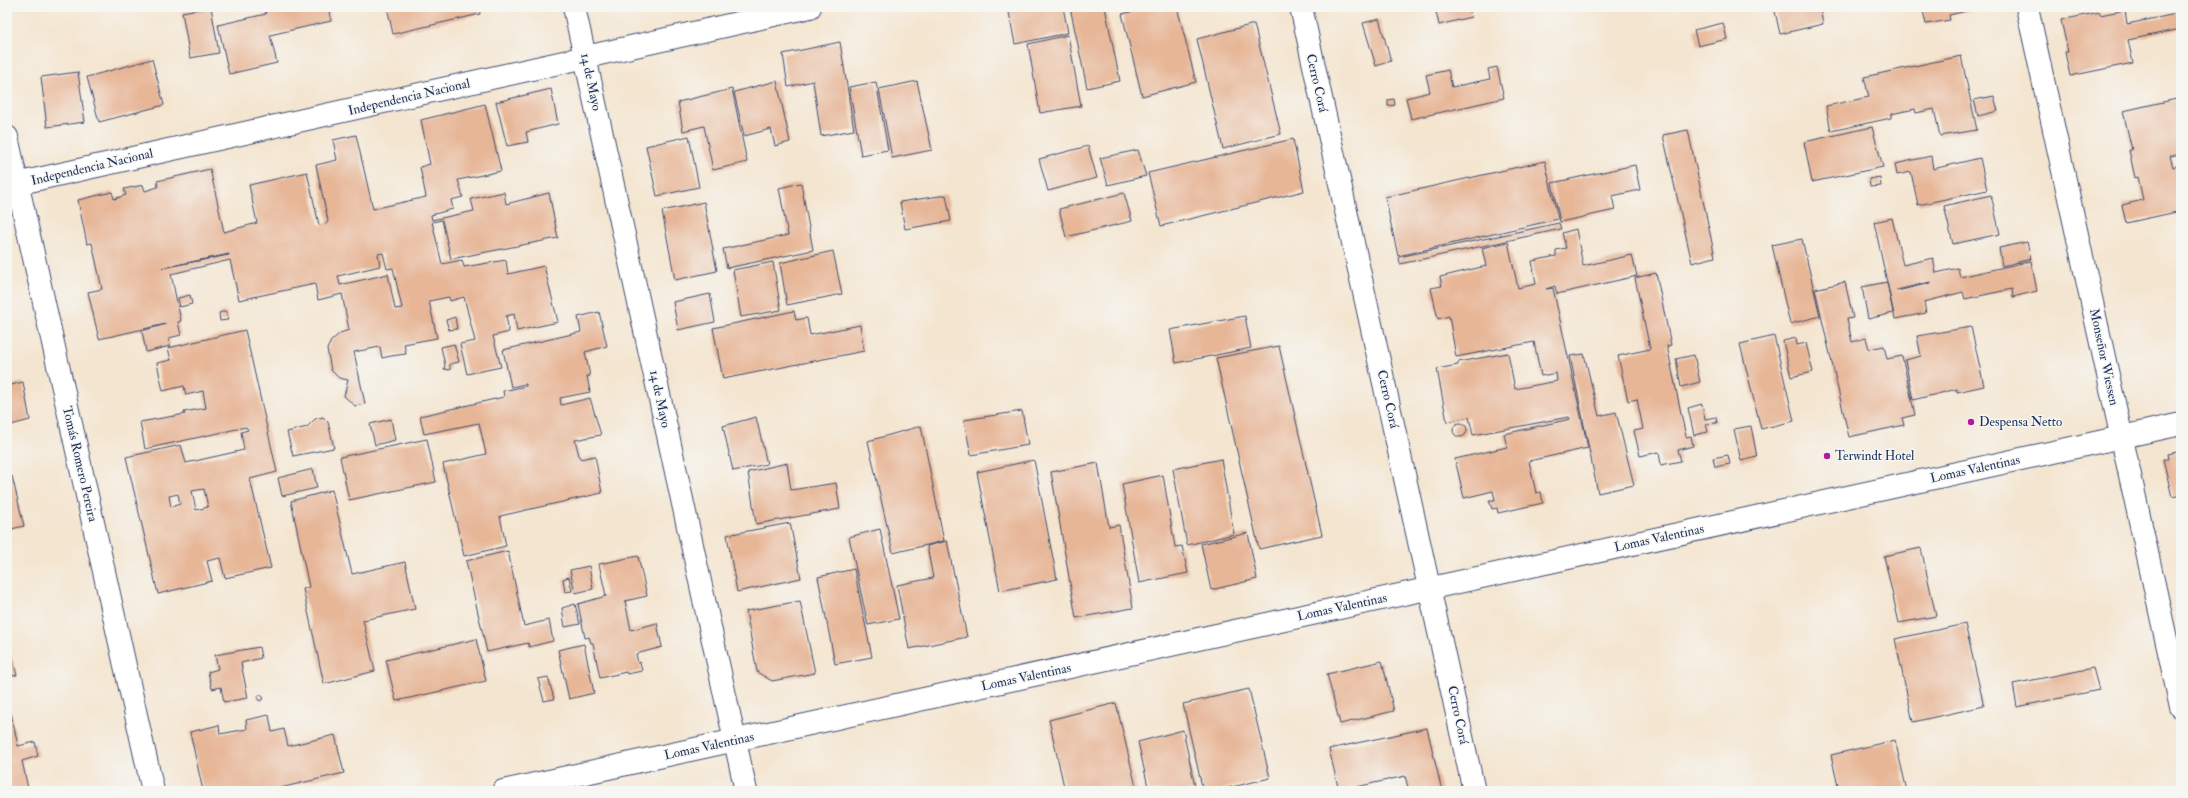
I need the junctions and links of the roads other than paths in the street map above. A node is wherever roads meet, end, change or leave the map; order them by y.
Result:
1 (574, 7) edge
2 (810, 7) edge
3 (1301, 7) edge
4 (2027, 7) edge
5 (586, 57) junction
6 (7, 138) edge
7 (12, 185) edge
8 (2181, 424) edge
9 (2122, 437) junction
10 (1430, 588) junction
11 (2181, 707) edge
12 (735, 740) junction
13 (153, 791) edge
14 (503, 791) edge
15 (746, 791) edge
16 (1474, 791) edge

1 - 5 street, 14 de Mayo
2 - 5 street, Independencia Nacional
3 - 10 street, Cerro Corá
4 - 9 street, Monseñor Wiessen
5 - 7 street, Independencia Nacional
5 - 12 street, 14 de Mayo
6 - 7 street, Tomás Romero Pereira
7 - 13 street, Tomás Romero Pereira
8 - 9 street, Lomas Valentinas
9 - 10 street, Lomas Valentinas
9 - 11 street, Monseñor Wiessen
10 - 12 street, Lomas Valentinas
10 - 16 street, Cerro Corá
12 - 14 street, Lomas Valentinas
12 - 15 street, 14 de Mayo

